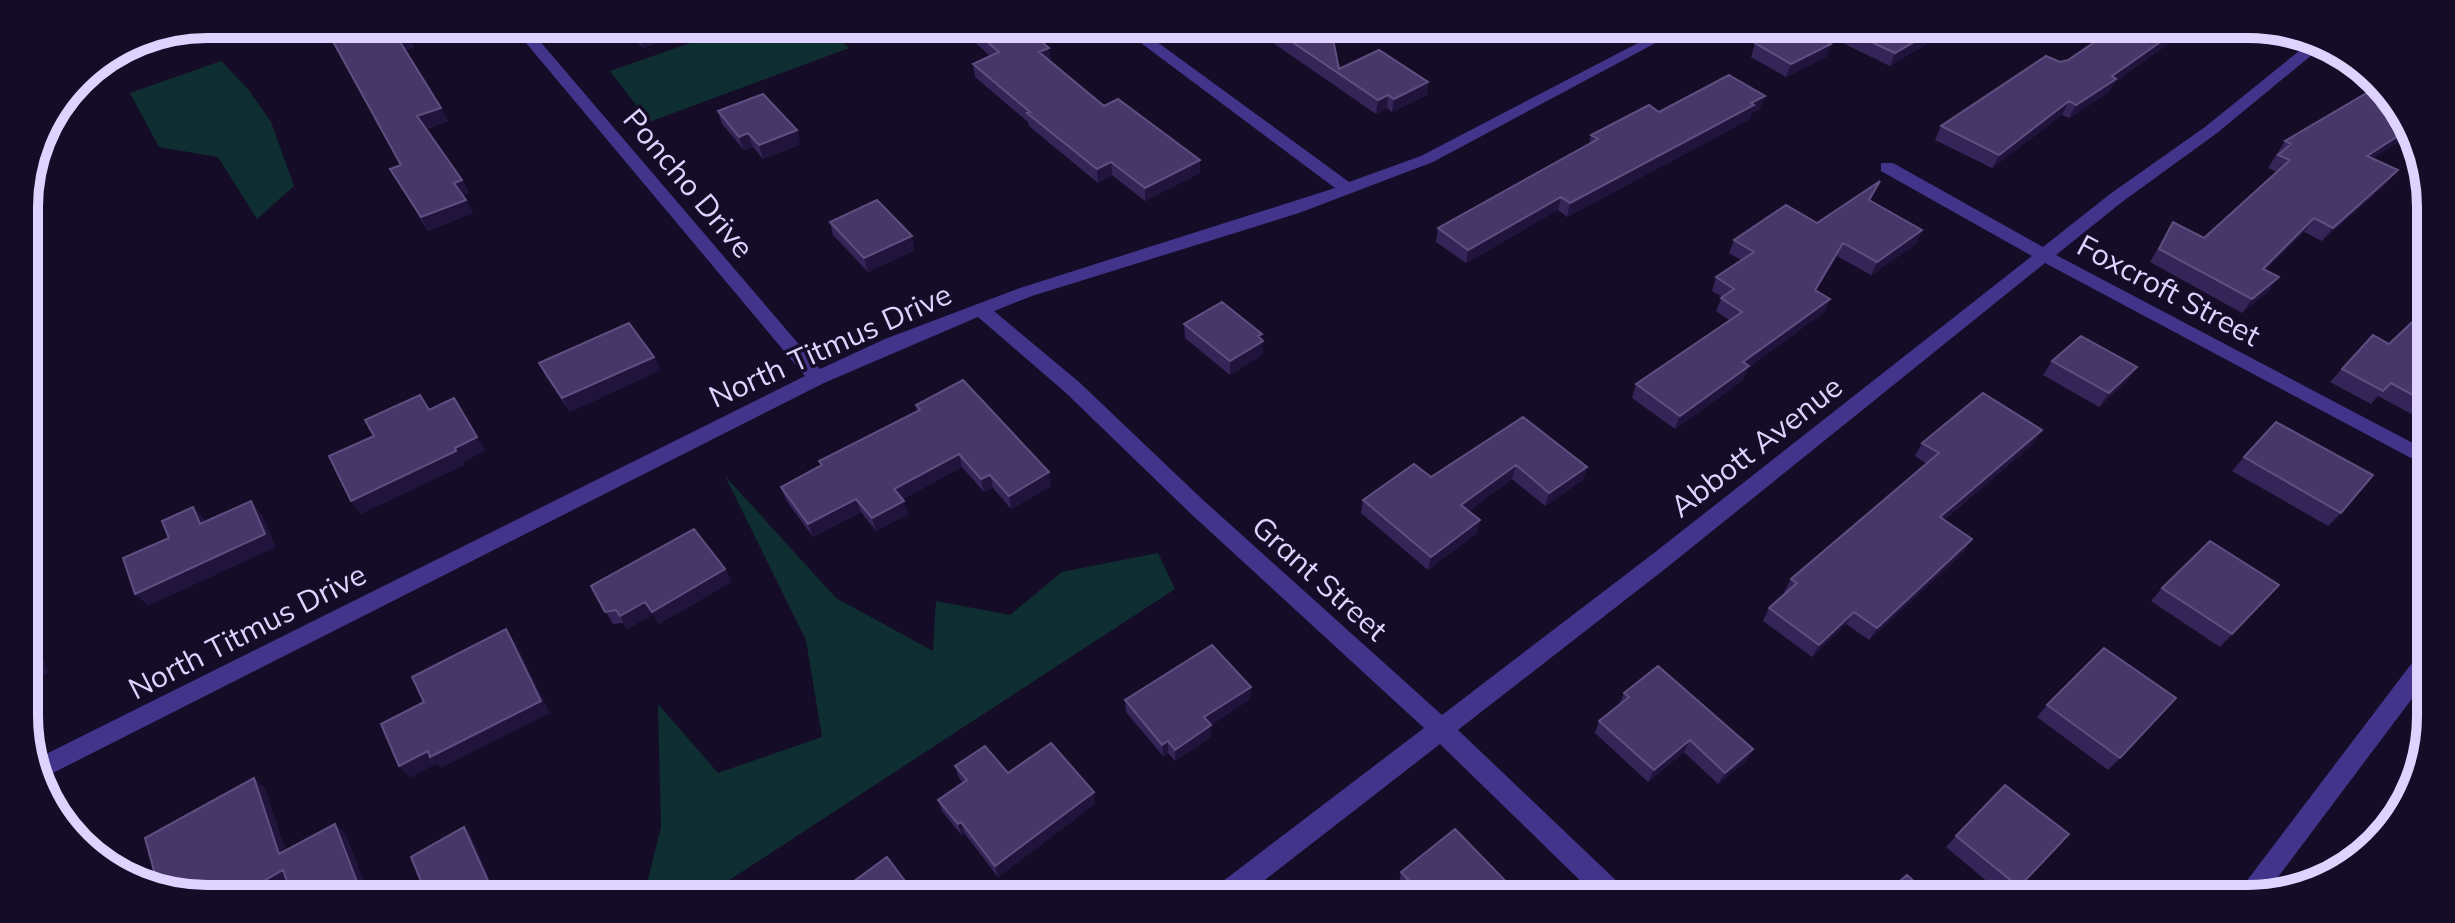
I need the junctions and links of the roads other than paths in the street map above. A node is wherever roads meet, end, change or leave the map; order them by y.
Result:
1 (529, 38) edge
2 (1142, 38) edge
3 (1658, 38) edge
4 (2309, 50) edge
5 (1887, 167) dead end
6 (1349, 190) junction
7 (2045, 256) junction
8 (981, 310) junction
9 (817, 378) junction
10 (2417, 454) edge
11 (2417, 674) edge
12 (1440, 728) junction
13 (46, 766) edge
14 (1239, 885) edge
15 (1603, 885) edge
16 (2257, 885) edge

1 - 9 street, Poncho Drive
2 - 6 street
3 - 6 street, North Titmus Drive
4 - 7 street, Abbott Avenue
5 - 7 street, Foxcroft Street
6 - 8 street, North Titmus Drive
7 - 10 street, Foxcroft Street
7 - 12 street, Abbott Avenue
8 - 9 street, North Titmus Drive
8 - 12 street, Grant Street
9 - 13 street, North Titmus Drive
11 - 16 street
12 - 14 street, Abbott Avenue
12 - 15 street, Grant Street

